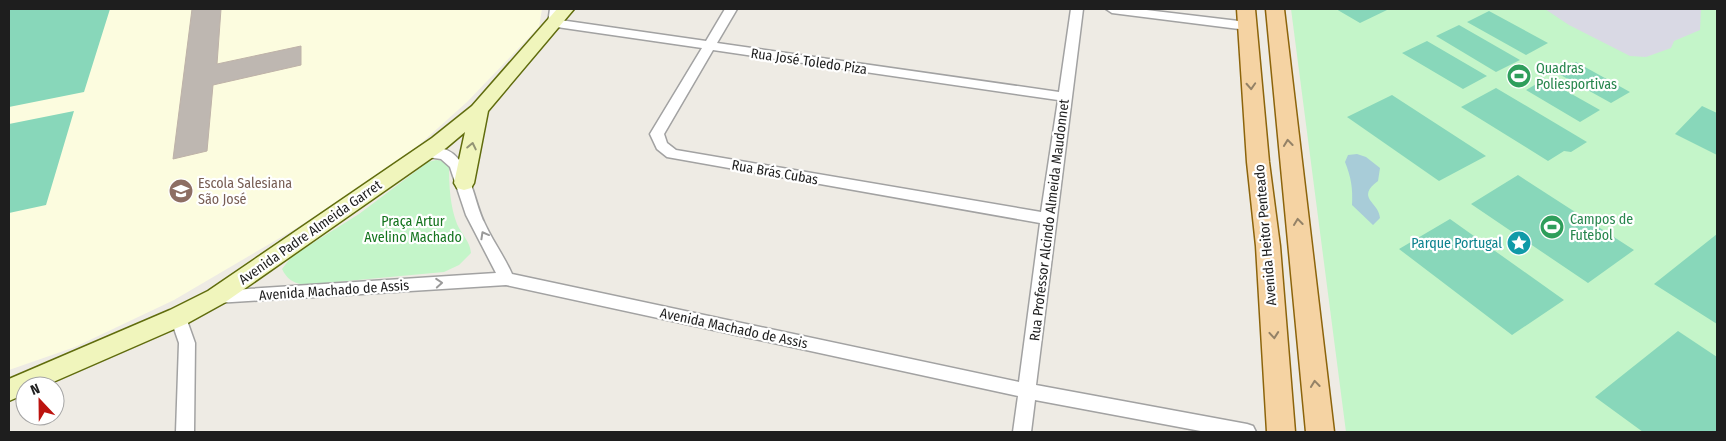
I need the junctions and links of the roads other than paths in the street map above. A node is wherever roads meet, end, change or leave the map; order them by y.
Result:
1 (566, 9) edge
2 (730, 9) edge
3 (1077, 9) edge
4 (1112, 9) edge
5 (1275, 9) edge
6 (555, 16) edge
7 (1247, 24) edge
8 (709, 47) junction
9 (1065, 97) junction
10 (479, 110) junction
11 (426, 153) junction
12 (464, 183) junction
13 (1048, 219) junction
14 (506, 279) junction
15 (216, 297) junction
16 (178, 317) junction
17 (9, 390) edge
18 (1028, 391) junction
19 (185, 432) edge
20 (1022, 432) edge
21 (1247, 432) edge
22 (1281, 432) edge
23 (1320, 432) edge

1 - 6 street, Avenida Padre Almeida Garret
2 - 8 street, Rua Brás Cubas
3 - 9 street, Rua Professor Alcindo Almeida Maudonnet
4 - 7 street
23 -> 5 main road
6 - 8 street, Rua José Toledo Piza
6 - 10 street, Avenida Padre Almeida Garret
7 -> 22 main road, Avenida Heitor Penteado
8 - 9 street, Rua José Toledo Piza
8 - 13 street, Rua Brás Cubas
9 - 13 street, Rua Professor Alcindo Almeida Maudonnet
10 - 11 street, Avenida Padre Almeida Garret
12 -> 10 street
11 - 12 street
11 - 15 street, Avenida Padre Almeida Garret
14 -> 12 street
13 - 18 street, Rua Professor Alcindo Almeida Maudonnet
15 -> 14 street, Avenida Machado de Assis
14 - 18 street, Avenida Machado de Assis
15 - 16 street, Avenida Padre Almeida Garret
16 - 17 street, Avenida Padre Almeida Garret
16 - 19 street
18 - 20 street, Rua Professor Alcindo Almeida Maudonnet
18 - 21 street, Avenida Machado de Assis

